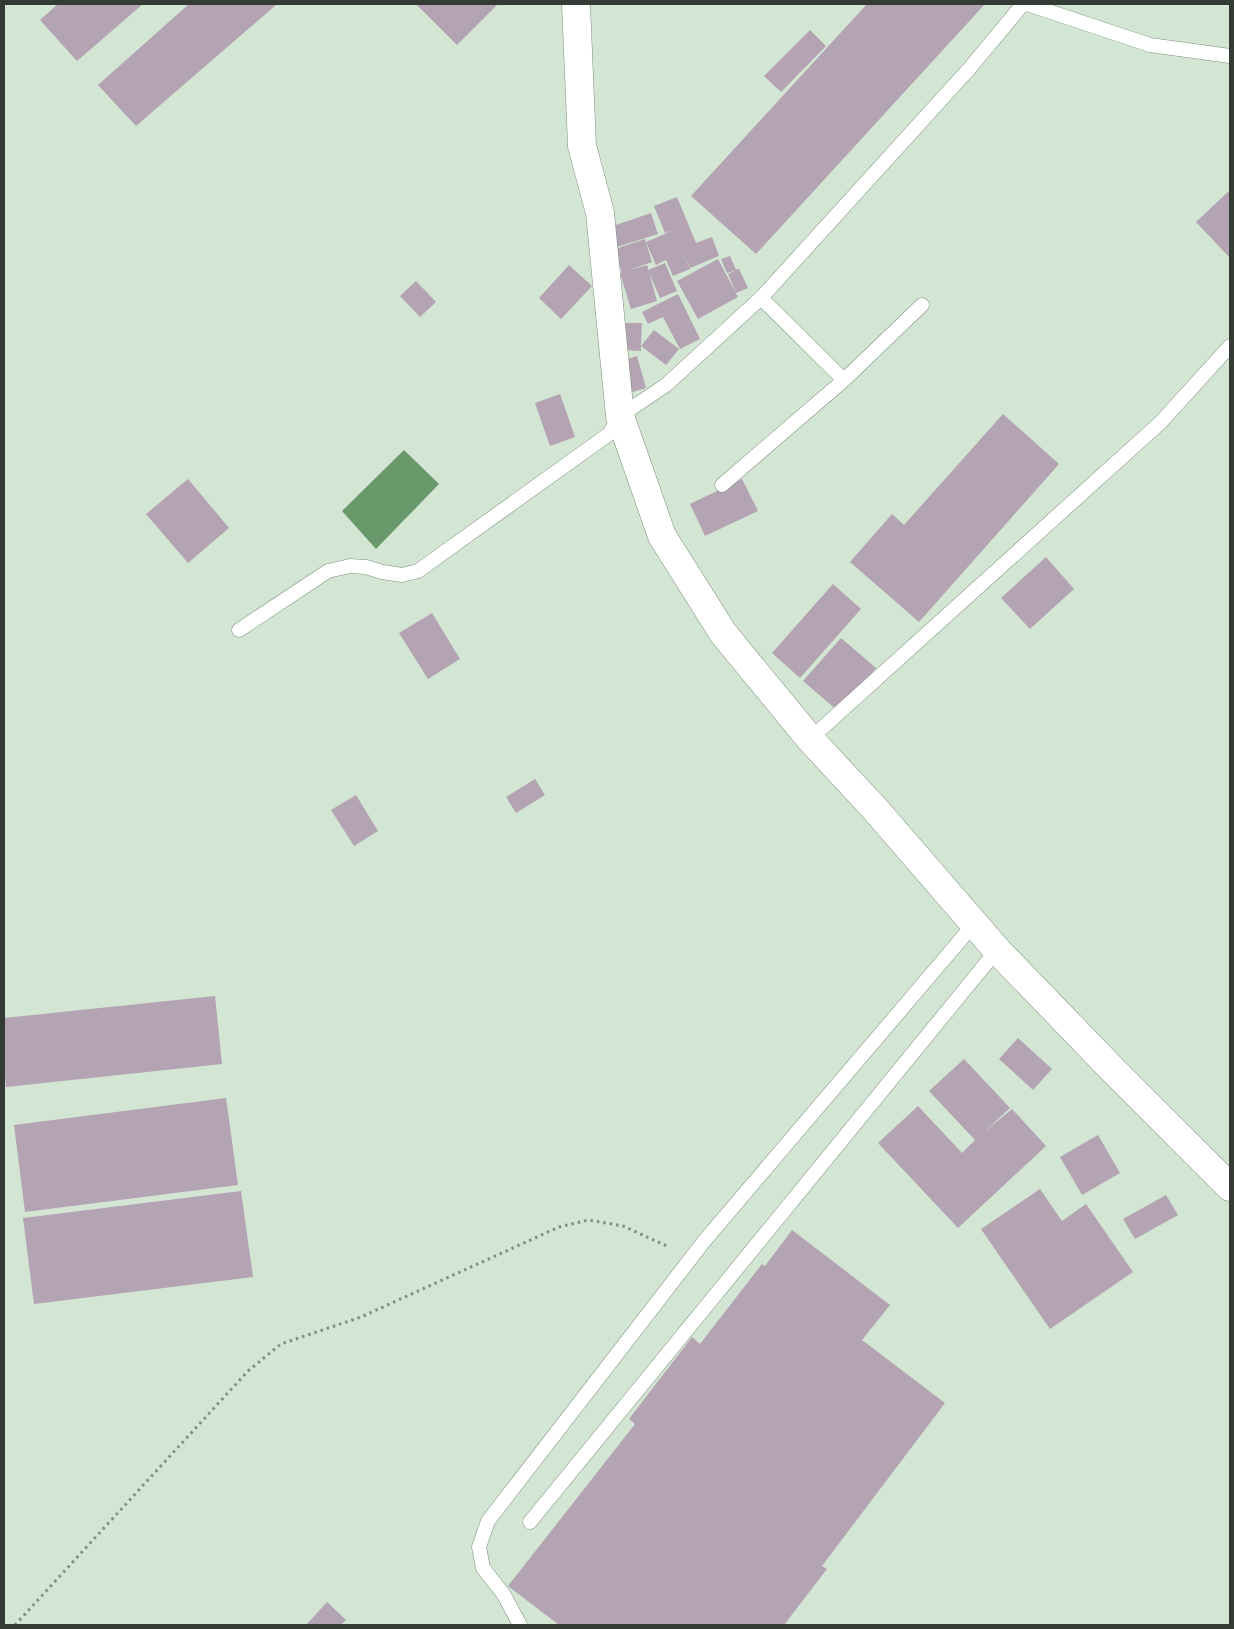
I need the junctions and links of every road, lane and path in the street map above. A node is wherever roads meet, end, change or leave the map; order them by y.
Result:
1 (576, 4) edge
2 (1023, 4) edge
3 (1027, 4) edge
4 (1230, 56) edge
5 (761, 298) junction
6 (922, 305) dead end
7 (1230, 346) edge
8 (844, 380) junction
9 (620, 416) junction
10 (722, 485) dead end
11 (240, 630) dead end
12 (810, 739) junction
13 (974, 924) junction
14 (997, 950) junction
15 (1230, 1187) edge
16 (705, 1240) junction
17 (530, 1522) dead end
18 (16, 1625) edge
19 (520, 1625) edge

1 - 9 street
2 - 5 lane
3 - 4 lane
5 - 8 lane
5 - 9 lane
6 - 8 lane
7 - 12 lane
8 - 10 lane
9 - 11 lane
9 - 12 street
12 - 13 street
13 - 14 street
13 - 16 lane
14 - 15 street
14 - 17 lane
16 - 18 path
16 - 19 lane

